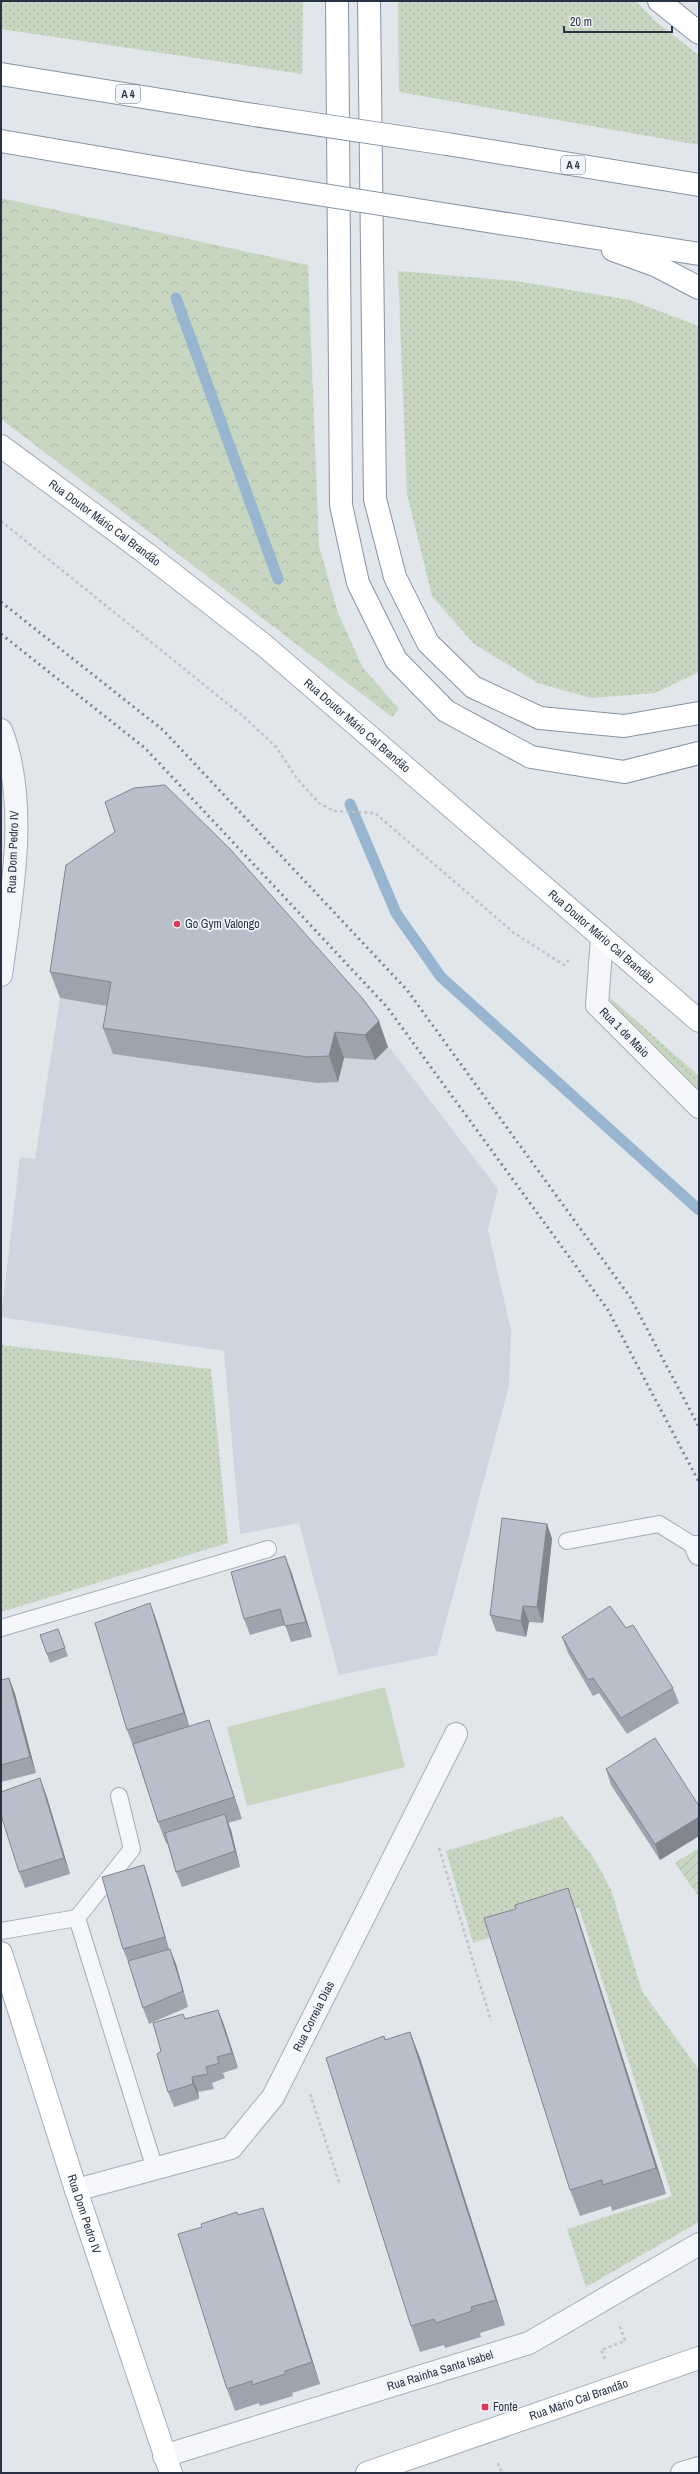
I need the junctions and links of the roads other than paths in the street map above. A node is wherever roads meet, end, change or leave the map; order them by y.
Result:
1 (337, 1) edge
2 (369, 1) edge
3 (658, 1) edge
4 (699, 33) edge
5 (1, 74) edge
6 (1, 141) edge
7 (699, 185) edge
8 (565, 233) junction
9 (699, 254) edge
10 (699, 288) edge
11 (1, 446) edge
12 (699, 713) edge
13 (1, 730) edge
14 (699, 753) edge
15 (602, 938) junction
16 (1, 975) edge
17 (699, 1021) edge
18 (699, 1107) edge
19 (567, 1541) dead end
20 (268, 1549) dead end
21 (697, 1550) edge
22 (1, 1628) edge
23 (456, 1734) dead end
24 (119, 1796) dead end
25 (77, 1918) junction
26 (1, 1931) edge
27 (1, 1953) edge
28 (155, 2169) junction
29 (76, 2190) junction
30 (699, 2244) edge
31 (699, 2358) edge
32 (168, 2465) edge
33 (699, 2468) edge
34 (367, 2473) edge
35 (682, 2473) edge

1 - 14 main road
2 - 12 main road
3 - 4 main road
5 - 7 main road, A 4, bridge
6 - 8 main road, bridge
8 - 9 main road
8 - 10 main road
11 - 15 main road, Rua Doutor Mário Cal Brandão
13 - 16 street, Rua Dom Pedro IV
15 - 17 main road, Rua Doutor Mário Cal Brandão
15 - 18 street, Rua 1 de Maio
19 - 21 lane
20 - 22 lane
23 - 28 street, Rua Correia Dias
24 - 25 lane
25 - 26 lane
25 - 28 lane
27 - 29 main road, Rua Dom Pedro IV
28 - 29 street, Rua Correia Dias
29 - 32 main road, Rua Dom Pedro IV
30 - 32 street, Rua Rainha Santa Isabel
31 - 34 main road, Rua Mário Cal Brandão
33 - 35 street

